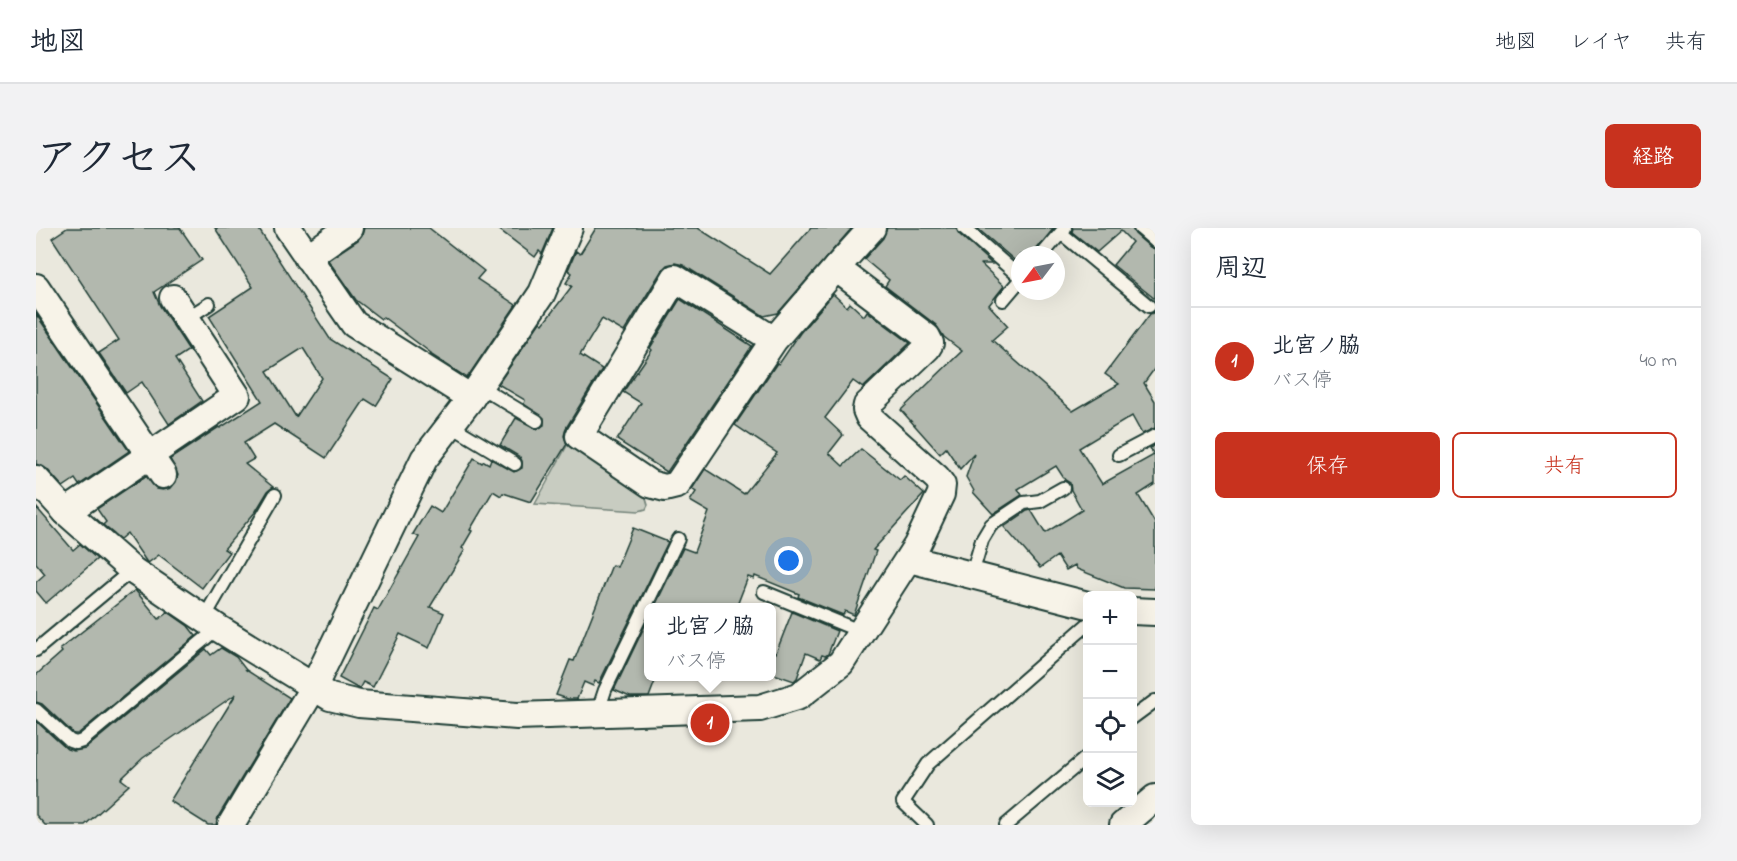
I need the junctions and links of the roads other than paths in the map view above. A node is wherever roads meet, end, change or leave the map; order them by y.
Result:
1 (288, 228) edge
2 (349, 228) edge
3 (569, 228) edge
4 (872, 228) edge
5 (964, 228) edge
6 (1140, 228) edge
7 (1063, 230) edge
8 (1155, 241) edge
9 (1050, 246) edge
10 (307, 257) junction
11 (836, 268) junction
12 (1011, 270) edge
13 (36, 287) edge
14 (1011, 290) edge
15 (1003, 300) dead end
16 (209, 304) dead end
17 (1149, 306) dead end
18 (180, 308) joint
19 (774, 340) junction
20 (475, 392) junction
21 (537, 421) dead end
22 (450, 425) junction
23 (1155, 436) edge
24 (1119, 455) dead end
25 (515, 464) dead end
26 (156, 465) junction
27 (36, 479) edge
28 (1063, 488) dead end
29 (275, 495) dead end
30 (66, 512) junction
31 (678, 539) dead end
32 (909, 559) junction
33 (132, 570) junction
34 (972, 574) junction
35 (764, 592) dead end
36 (647, 603) edge
37 (1083, 604) edge
38 (644, 609) edge
39 (1137, 611) edge
40 (1155, 612) edge
41 (211, 623) junction
42 (1083, 628) edge
43 (862, 632) junction
44 (36, 650) edge
45 (313, 688) junction
46 (1155, 700) edge
47 (36, 710) edge
48 (597, 714) junction
49 (1137, 714) edge
50 (1083, 760) edge
51 (1155, 798) edge
52 (231, 825) edge
53 (927, 825) edge
54 (1006, 825) edge
55 (1123, 825) edge

1 - 10 street
2 - 10 street
3 - 20 street
4 - 11 street
5 - 12 lane
6 - 8 lane
7 - 9 lane
7 - 17 lane
10 - 20 street
11 - 19 street
11 - 32 street
13 - 26 street
14 - 15 lane
16 - 18 lane
18 - 26 street
19 - 19 street
20 - 21 lane
20 - 22 street
22 - 25 lane
22 - 45 street
23 - 24 lane
26 - 30 street
27 - 30 street
28 - 34 lane
29 - 41 lane
30 - 33 street
31 - 36 lane
32 - 34 street
32 - 43 street
33 - 41 street
33 - 44 lane
34 - 37 street
35 - 43 lane
38 - 48 lane
39 - 40 street
41 - 45 street
41 - 47 lane
42 - 53 lane
43 - 48 street
45 - 48 street
45 - 52 street
46 - 49 lane
50 - 54 lane
51 - 55 street

